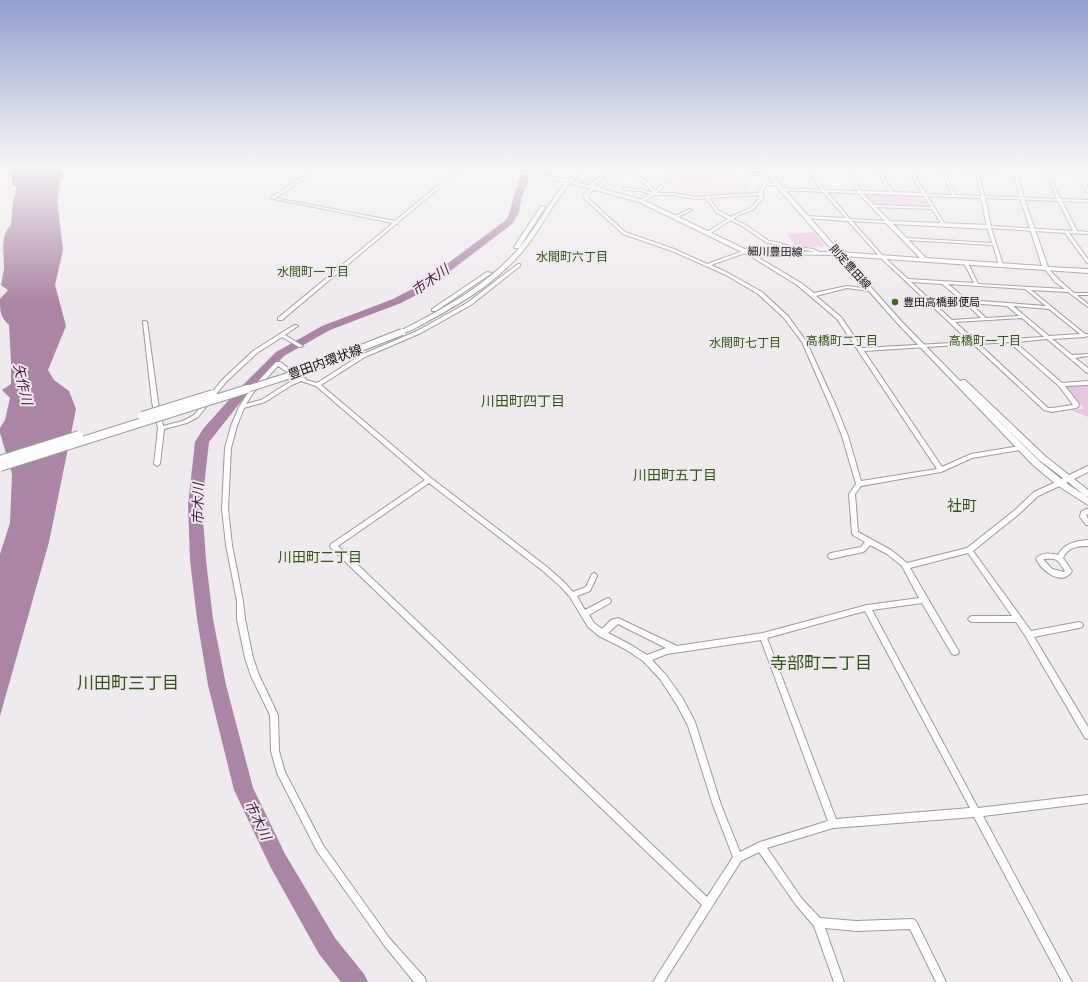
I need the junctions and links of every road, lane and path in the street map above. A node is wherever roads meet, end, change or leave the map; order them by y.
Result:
1 (338, 211) edge
2 (410, 211) edge
3 (540, 211) edge
4 (547, 211) edge
5 (600, 211) edge
6 (661, 211) edge
7 (688, 211) edge
8 (719, 211) edge
9 (748, 211) edge
10 (800, 211) edge
11 (841, 211) edge
12 (877, 211) edge
13 (935, 211) edge
14 (986, 211) edge
15 (1027, 211) edge
16 (1065, 211) edge
17 (675, 217) junction
18 (806, 217) junction
19 (730, 218) junction
20 (849, 220) junction
21 (396, 222) junction
22 (887, 222) junction
23 (943, 224) junction
24 (989, 227) junction
25 (1033, 229) junction
26 (1066, 231) junction
27 (1075, 232) junction
28 (1088, 233) edge
29 (708, 234) junction
30 (905, 239) junction
31 (994, 244) junction
32 (1081, 252) junction
33 (1088, 252) edge
34 (746, 253) junction
35 (818, 253) junction
36 (837, 253) junction
37 (882, 257) junction
38 (925, 260) junction
39 (1088, 262) edge
40 (966, 263) junction
41 (519, 265) dead end
42 (708, 265) junction
43 (1001, 265) junction
44 (1045, 267) junction
45 (1088, 271) edge
46 (906, 280) junction
47 (944, 282) junction
48 (977, 285) junction
49 (1026, 288) junction
50 (870, 290) junction
51 (1068, 291) junction
52 (1073, 294) junction
53 (1088, 294) edge
54 (814, 295) junction
55 (966, 302) junction
56 (1009, 305) junction
57 (1088, 306) edge
58 (1049, 308) junction
59 (1023, 317) junction
60 (280, 319) dead end
61 (985, 319) junction
62 (952, 321) junction
63 (145, 322) dead end
64 (296, 326) dead end
65 (400, 330) junction
66 (282, 335) junction
67 (1086, 335) edge
68 (1048, 338) junction
69 (1010, 340) junction
70 (975, 342) junction
71 (301, 346) dead end
72 (922, 346) junction
73 (861, 350) junction
74 (1088, 356) edge
75 (1071, 357) junction
76 (1088, 371) edge
77 (303, 379) junction
78 (1088, 383) edge
79 (318, 385) junction
80 (1060, 385) junction
81 (242, 407) junction
82 (161, 428) junction
83 (1020, 448) junction
84 (0, 460) edge
85 (157, 464) dead end
86 (0, 467) edge
87 (1088, 469) edge
88 (941, 470) junction
89 (430, 480) junction
90 (1064, 481) junction
91 (859, 484) junction
92 (1088, 494) edge
93 (1088, 502) edge
94 (1088, 511) edge
95 (1088, 523) edge
96 (869, 542) junction
97 (1088, 542) edge
98 (969, 550) junction
99 (831, 556) dead end
100 (1060, 558) dead end
101 (906, 566) junction
102 (594, 576) dead end
103 (572, 595) junction
104 (924, 600) junction
105 (608, 601) dead end
106 (867, 608) junction
107 (584, 614) junction
108 (972, 619) dead end
109 (1018, 619) junction
110 (1079, 625) dead end
111 (602, 634) junction
112 (1029, 635) junction
113 (763, 636) junction
114 (676, 649) junction
115 (955, 652) dead end
116 (646, 659) junction
117 (1085, 725) edge
118 (1088, 735) edge
119 (1088, 799) edge
120 (977, 812) junction
121 (833, 824) junction
122 (760, 846) junction
123 (738, 858) junction
124 (708, 904) junction
125 (818, 923) junction
126 (421, 982) edge
127 (658, 982) edge
128 (839, 982) edge
129 (940, 982) edge
130 (1067, 982) edge

1 - 21 street
2 - 21 street
3 - 65 street, 豊田内環状線
4 - 65 street, 豊田内環状線
5 - 42 street
6 - 17 street, 細川豊田線
7 - 17 street
8 - 19 street
9 - 19 street
10 - 18 street, 則定豊田線
11 - 20 street
12 - 22 street
13 - 23 street
14 - 24 street
15 - 25 street
16 - 27 street
17 - 29 street, 細川豊田線
18 - 20 street
18 - 36 street, 則定豊田線
19 - 29 street
19 - 35 street
20 - 22 street
20 - 37 street
21 - 60 street
22 - 23 street
22 - 30 street
23 - 24 street
24 - 25 street
24 - 31 street
25 - 26 street
25 - 44 street
26 - 27 street
26 - 32 street
27 - 28 street
29 - 34 street, 細川豊田線
30 - 31 street
30 - 38 street
31 - 43 street
32 - 33 street
32 - 39 street
34 - 35 street, 細川豊田線
34 - 42 street
34 - 54 street
35 - 36 street, 細川豊田線
36 - 37 street, 細川豊田線
36 - 50 street, 則定豊田線
37 - 38 street, 細川豊田線
37 - 46 street
38 - 40 street, 細川豊田線
40 - 43 street, 細川豊田線
40 - 48 street
41 - 79 street
42 - 91 street
43 - 44 street, 細川豊田線
44 - 45 street, 細川豊田線
44 - 51 street
46 - 47 street
46 - 62 street
47 - 48 street
47 - 55 street
48 - 49 street
49 - 51 street
49 - 58 street
50 - 54 street
50 - 72 street, 則定豊田線
51 - 52 street
52 - 53 street
52 - 57 street
54 - 73 street
55 - 56 street
55 - 61 street
56 - 58 street
56 - 59 street
58 - 67 street
59 - 61 street
59 - 68 street
61 - 62 street
62 - 70 street
63 - 82 street
64 - 66 street
65 - 84 street, 豊田内環状線, bridge
65 - 86 street, 豊田内環状線, bridge
66 - 71 street
66 - 82 street
67 - 68 street
68 - 69 street
68 - 75 street
69 - 70 street
69 - 80 street
70 - 72 street
70 - 80 street
72 - 73 street
72 - 83 street, 則定豊田線
72 - 90 street, 則定豊田線
73 - 88 street
74 - 75 street
75 - 76 street
77 - 79 street
77 - 81 street
77 - 81 street
78 - 80 street
79 - 89 street
81 - 126 street
82 - 85 street
83 - 88 street
83 - 90 street, 則定豊田線
87 - 90 street
88 - 91 street
89 - 103 street
89 - 124 street
90 - 92 street, 則定豊田線
90 - 93 street, 則定豊田線
90 - 98 street
91 - 96 street
94 - 95 street
96 - 99 street
96 - 101 street
97 - 100 street
98 - 101 street
98 - 109 street
101 - 104 street
102 - 103 street
103 - 107 street
104 - 106 street
104 - 115 street
105 - 107 street
106 - 113 street
106 - 120 street
107 - 111 street
108 - 109 street
109 - 112 street
110 - 112 street
111 - 114 street
111 - 116 street
112 - 117 street
113 - 114 street
113 - 121 street
114 - 116 street
116 - 123 street
117 - 118 street
119 - 120 street
120 - 121 street
120 - 130 street
121 - 122 street
122 - 123 street
122 - 125 street
123 - 124 street
124 - 127 street
125 - 128 street
125 - 129 street

